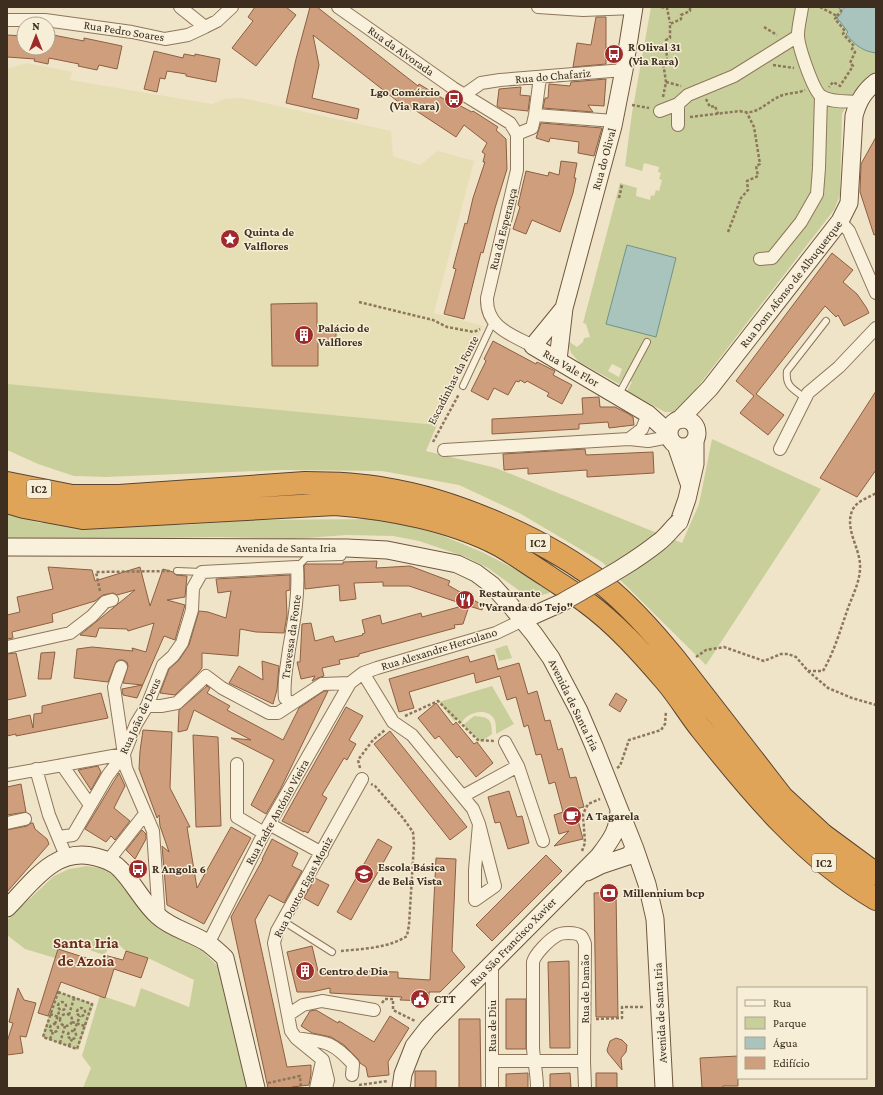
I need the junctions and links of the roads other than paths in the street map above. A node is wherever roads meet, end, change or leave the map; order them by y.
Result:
1 (180, 7) edge
2 (232, 7) edge
3 (338, 7) edge
4 (538, 7) edge
5 (634, 7) edge
6 (802, 7) edge
7 (7, 20) edge
8 (205, 27) junction
9 (798, 36) junction
10 (624, 70) junction
11 (540, 77) junction
12 (876, 82) edge
13 (818, 91) junction
14 (464, 95) junction
15 (858, 102) junction
16 (678, 104) junction
17 (660, 111) road end
18 (535, 114) junction
19 (614, 121) junction
20 (678, 122) road end
21 (517, 134) junction
22 (840, 221) junction
23 (760, 260) dead end
24 (876, 293) edge
25 (564, 308) junction
26 (494, 322) junction
27 (826, 322) dead end
28 (876, 328) edge
29 (647, 342) dead end
30 (533, 346) junction
31 (558, 360) junction
32 (463, 386) road end
33 (710, 388) junction
34 (618, 396) junction
35 (805, 398) junction
36 (648, 414) junction
37 (673, 432) junction
38 (695, 435) junction
39 (629, 439) junction
40 (780, 449) dead end
41 (444, 450) dead end
42 (7, 467) edge
43 (7, 483) edge
44 (690, 486) junction
45 (72, 496) junction
46 (7, 502) edge
47 (7, 547) edge
48 (347, 548) junction
49 (297, 567) junction
50 (177, 571) road end
51 (199, 577) junction
52 (109, 601) road end
53 (522, 620) junction
54 (7, 647) edge
55 (120, 667) dead end
56 (363, 673) junction
57 (350, 684) junction
58 (291, 704) junction
59 (147, 706) junction
60 (505, 742) road end
61 (124, 754) junction
62 (237, 764) dead end
63 (62, 765) junction
64 (518, 766) junction
65 (36, 769) junction
66 (7, 775) edge
67 (362, 779) road end
68 (463, 796) junction
69 (90, 805) junction
70 (619, 809) junction
71 (145, 814) junction
72 (25, 819) dead end
73 (7, 823) edge
74 (479, 824) junction
75 (267, 829) junction
76 (59, 837) junction
77 (543, 841) dead end
78 (635, 849) junction
79 (322, 853) junction
80 (66, 856) junction
81 (600, 860) junction
82 (108, 861) junction
83 (647, 884) junction
84 (872, 888) edge
85 (7, 908) edge
86 (159, 918) junction
87 (283, 921) junction
88 (208, 944) junction
89 (332, 952) road end
90 (492, 964) junction
91 (374, 1010) road end
92 (288, 1015) junction
93 (296, 1038) junction
94 (323, 1060) junction
95 (492, 1061) junction
96 (534, 1061) junction
97 (584, 1061) junction
98 (352, 1075) road end
99 (262, 1086) edge
100 (401, 1086) edge
101 (316, 1088) edge
102 (326, 1088) edge
103 (492, 1088) edge
104 (537, 1088) edge
105 (585, 1088) edge
106 (664, 1088) edge

1 - 8 street
2 - 8 street, Rua Pedro Soares
3 - 14 street, Rua da Alvorada
4 - 5 street
5 - 10 main road, Rua do Olival
6 - 9 street
7 - 8 street, Rua Pedro Soares
9 - 13 street
9 - 16 street
10 - 11 street, Rua do Chafariz
10 - 19 main road, Rua do Olival
11 - 14 street, Rua do Chafariz
11 - 18 street
12 - 15 main road, Rua Dom Afonso de Albuquerque
13 - 15 street
13 - 23 street
14 - 21 street, Rua da Alvorada
15 - 22 main road, Rua Dom Afonso de Albuquerque
16 - 17 street
16 - 20 street
18 - 19 street
18 - 21 street
19 - 25 main road, Rua do Olival
21 - 26 street, Rua da Esperança
22 - 24 street
22 - 33 main road, Rua Dom Afonso de Albuquerque
25 - 30 main road, Rua do Olival
25 - 31 main road, Rua do Olival
26 - 30 street, Rua Vale Flor
26 - 32 lane, Escadinhas da Fonte
27 - 35 lane
28 - 35 street
29 - 34 lane
30 - 31 main road, Rua Vale Flor
31 - 34 main road, Rua Vale Flor
33 - 37 main road, Rua Dom Afonso de Albuquerque
33 - 38 main road, Rua Dom Afonso de Albuquerque
34 - 36 main road, Rua Vale Flor
35 - 40 street
36 - 37 main road, Rua Vale Flor
36 - 39 street
37 - 38 main road
37 - 38 main road
37 - 39 street
37 - 44 main road
38 - 44 main road, Rua Alexandre Herculano
39 - 41 street
42 - 45 highway
43 - 45 highway, IC2
44 - 53 main road, Rua Alexandre Herculano, bridge
45 - 84 highway, IC2
46 - 84 highway, IC2
47 - 48 main road, Avenida de Santa Iria
48 - 49 lane
48 - 53 main road, Avenida de Santa Iria
49 - 51 street
49 - 58 street, Travessa da Fonte
50 - 51 lane
51 - 59 street, Rua João de Deus
52 - 54 street
53 - 56 street, Rua Alexandre Herculano
53 - 70 main road, Avenida de Santa Iria
55 - 61 street
56 - 57 street, Rua Alexandre Herculano
56 - 68 street
57 - 58 street
57 - 75 street, Rua Padre António Vieira
58 - 59 street
59 - 61 street, Rua João de Deus
60 - 64 street
61 - 63 street
61 - 69 street, Rua João de Deus
61 - 71 street
62 - 75 street
63 - 65 street
63 - 69 street
64 - 68 street
64 - 77 street
65 - 66 street
65 - 76 street
67 - 79 street, Rua Doutor Egas Moniz
68 - 74 street
69 - 76 street, Rua João de Deus
70 - 78 main road, Avenida de Santa Iria
70 - 81 main road, Rua São Francisco Xavier
71 - 82 street
71 - 86 street
72 - 73 street
74 - 74 street
75 - 79 street
75 - 88 street, Rua Padre António Vieira
76 - 80 street
78 - 81 main road, Rua São Francisco Xavier
78 - 83 main road, Avenida de Santa Iria
79 - 87 street, Rua Doutor Egas Moniz
80 - 82 main road
80 - 85 main road
81 - 83 main road
81 - 90 main road, Rua São Francisco Xavier
82 - 86 main road
83 - 106 main road, Avenida de Santa Iria
86 - 88 main road
87 - 89 lane
87 - 92 street, Rua Doutor Egas Moniz
88 - 99 main road
90 - 95 street, Rua de Diu
90 - 100 main road, Rua São Francisco Xavier
91 - 92 street
92 - 93 street, Rua Doutor Egas Moniz
93 - 94 street, Rua Doutor Egas Moniz
93 - 98 street
94 - 101 street
94 - 102 street
95 - 96 street
95 - 103 street, Rua de Diu
96 - 97 street
96 - 97 street, Rua de Damão
96 - 104 street, Rua de Damão
97 - 105 street, Rua de Damão

